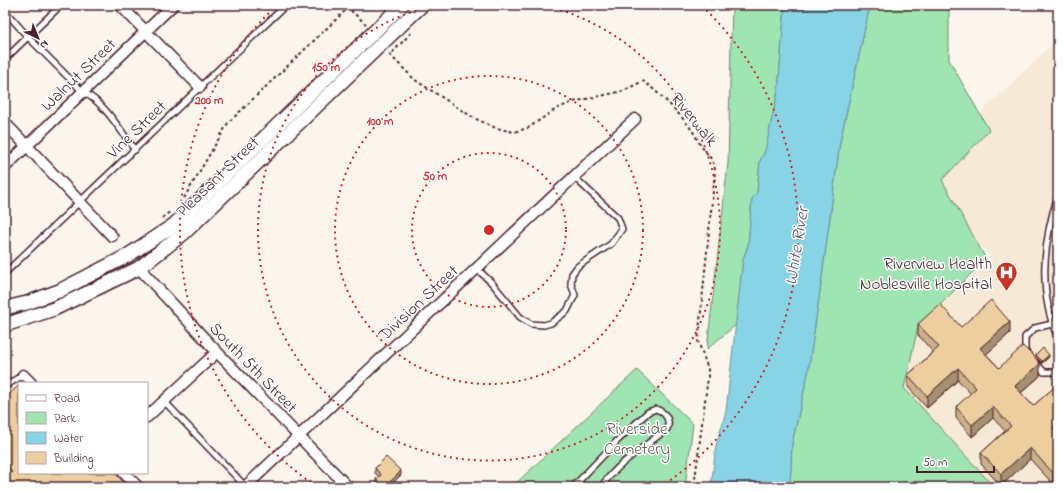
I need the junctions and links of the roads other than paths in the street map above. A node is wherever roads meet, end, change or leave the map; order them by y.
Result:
1 (61, 5) edge
2 (120, 5) edge
3 (173, 5) edge
4 (286, 5) edge
5 (402, 5) edge
6 (422, 5) edge
7 (5, 11) edge
8 (146, 31) junction
9 (28, 37) junction
10 (5, 59) edge
11 (200, 87) junction
12 (82, 92) junction
13 (635, 119) dead end
14 (5, 123) edge
15 (27, 146) junction
16 (135, 150) junction
17 (5, 167) edge
18 (574, 177) junction
19 (1058, 196) edge
20 (80, 202) junction
21 (112, 236) dead end
22 (140, 268) junction
23 (476, 268) junction
24 (5, 273) edge
25 (5, 308) edge
26 (1052, 324) junction
27 (5, 326) edge
28 (1058, 338) edge
29 (217, 352) junction
30 (1058, 372) edge
31 (23, 375) joint
32 (30, 382) edge
33 (5, 386) edge
34 (164, 401) junction
35 (148, 416) edge
36 (299, 436) junction
37 (125, 474) edge
38 (138, 487) edge
39 (245, 487) edge
40 (348, 487) edge
41 (573, 487) edge
42 (601, 487) edge

1 - 9 lane
2 - 8 street
3 - 8 street, Walnut Street
4 - 11 lane, Vine Street
5 - 25 street, Pleasant Street
6 - 22 street, Pleasant Street
7 - 9 lane
8 - 11 street
8 - 12 street, Walnut Street
9 - 10 lane
9 - 12 lane
11 - 16 lane, Vine Street
12 - 15 street, Walnut Street
12 - 16 lane
13 - 18 street, Division Street
14 - 15 street
15 - 17 street, Walnut Street
15 - 20 street
16 - 20 lane, Vine Street
18 - 23 street, Division Street
18 - 23 lane
19 - 26 lane
20 - 21 street
20 - 24 lane, Vine Street
22 - 27 street, Pleasant Street
22 - 29 street, South 5th Street
23 - 36 street, Division Street
26 - 28 lane
26 - 30 lane
29 - 34 street
29 - 36 street, South 5th Street
31 - 32 street
31 - 33 lane
34 - 35 street
34 - 39 lane
36 - 39 street, Division Street
36 - 40 street, South 5th Street
37 - 38 street
41 - 42 lane

